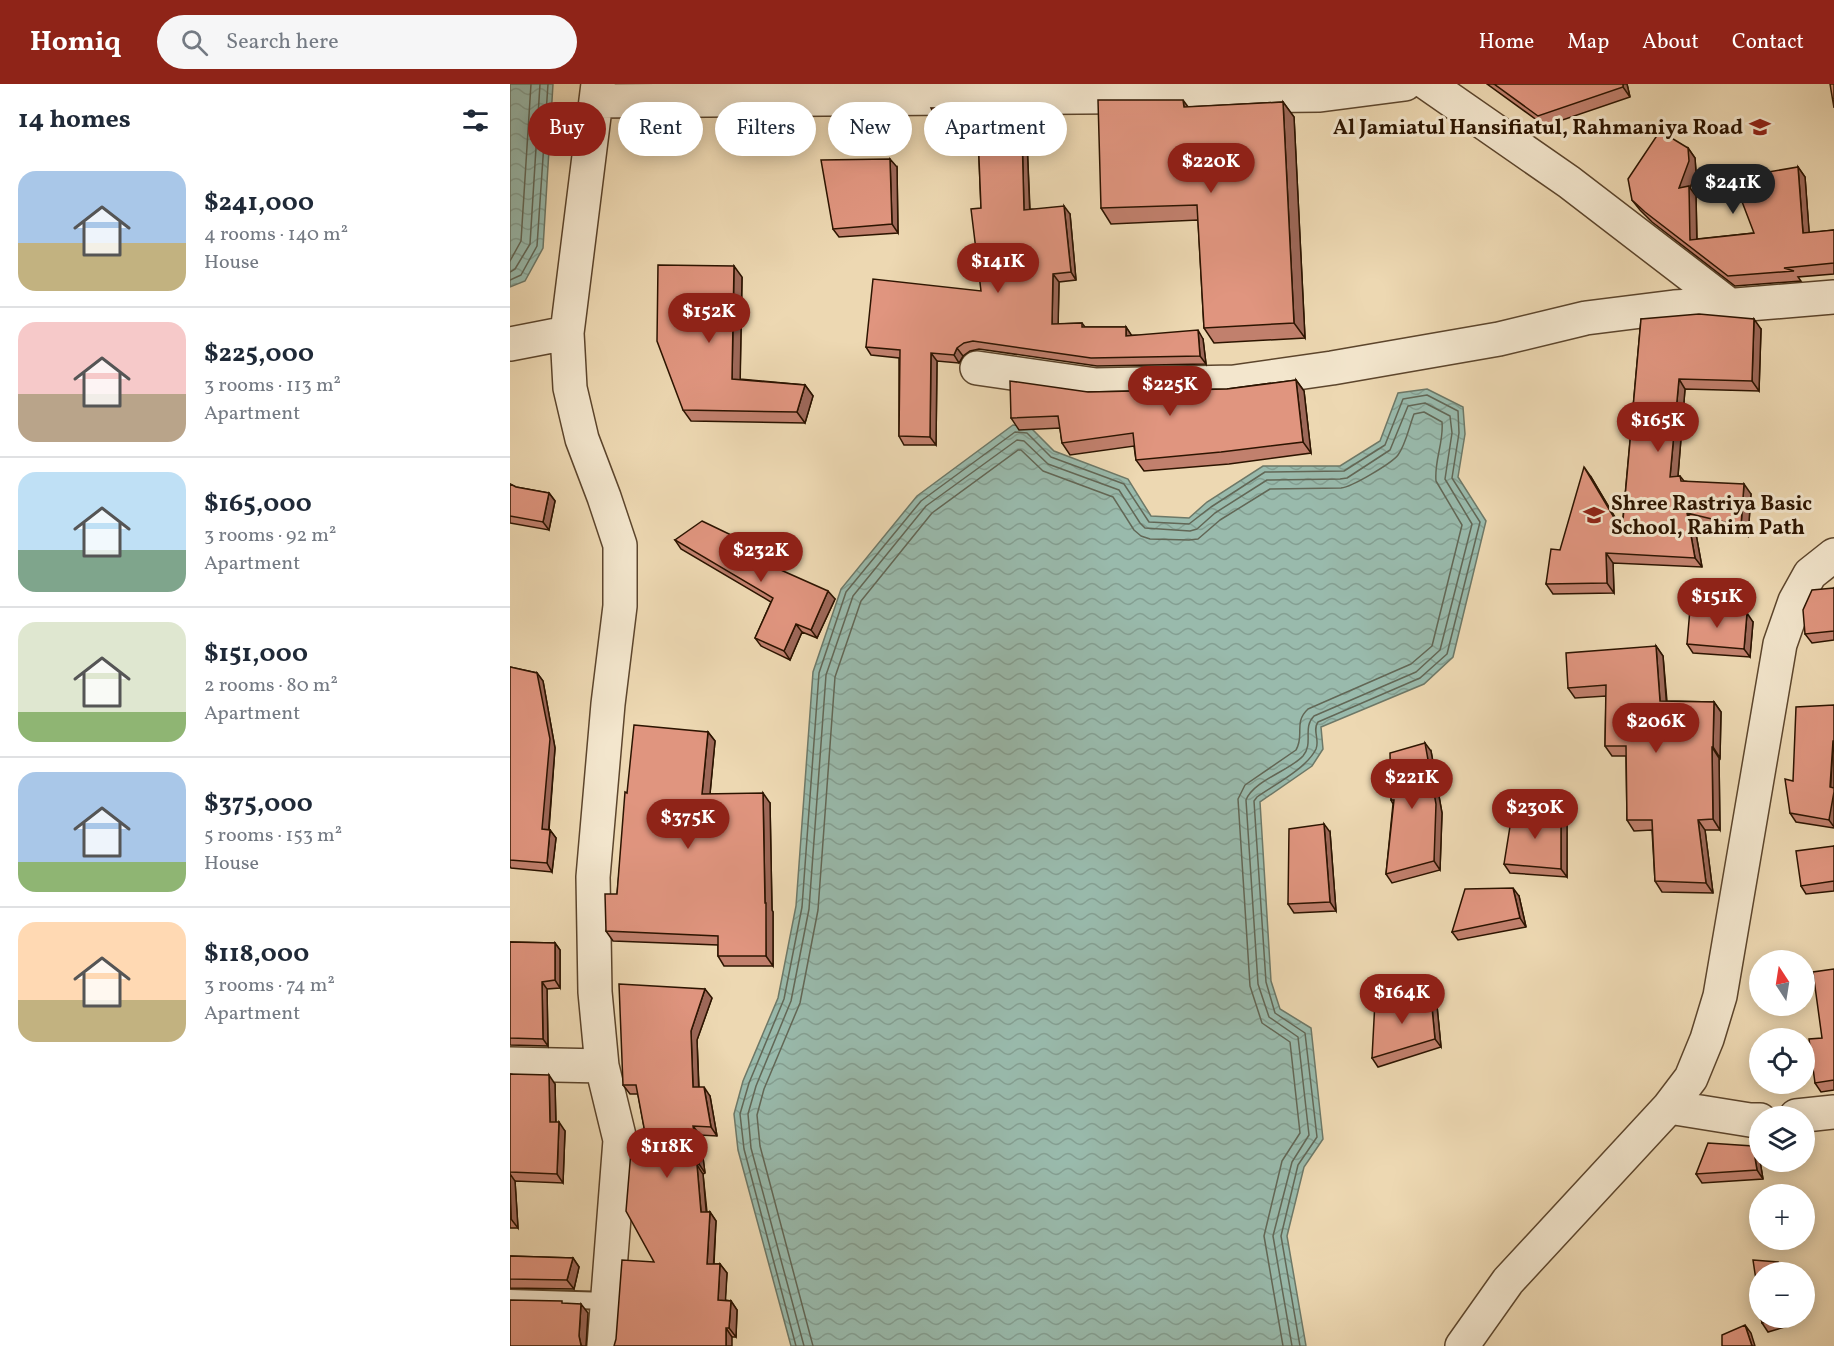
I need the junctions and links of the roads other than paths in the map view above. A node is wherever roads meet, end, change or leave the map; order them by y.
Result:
1 (1405, 84) edge
2 (1428, 84) edge
3 (875, 91) edge
4 (597, 93) edge
5 (1834, 297) edge
6 (1728, 304) junction
7 (567, 333) junction
8 (510, 344) edge
9 (977, 368) dead end
10 (1834, 555) edge
11 (510, 1064) edge
12 (602, 1066) junction
13 (1669, 1107) junction
14 (1834, 1112) edge
15 (1815, 1114) edge
16 (1749, 1120) edge
17 (510, 1298) edge
18 (608, 1301) junction
19 (604, 1346) edge
20 (1462, 1346) edge

1 - 3 street
2 - 6 street
3 - 4 street
4 - 7 street
5 - 6 street
6 - 9 street
7 - 8 street
7 - 12 street
10 - 13 street
11 - 12 street
12 - 18 street
13 - 16 street
13 - 20 street
14 - 15 street
17 - 18 lane
18 - 19 street

